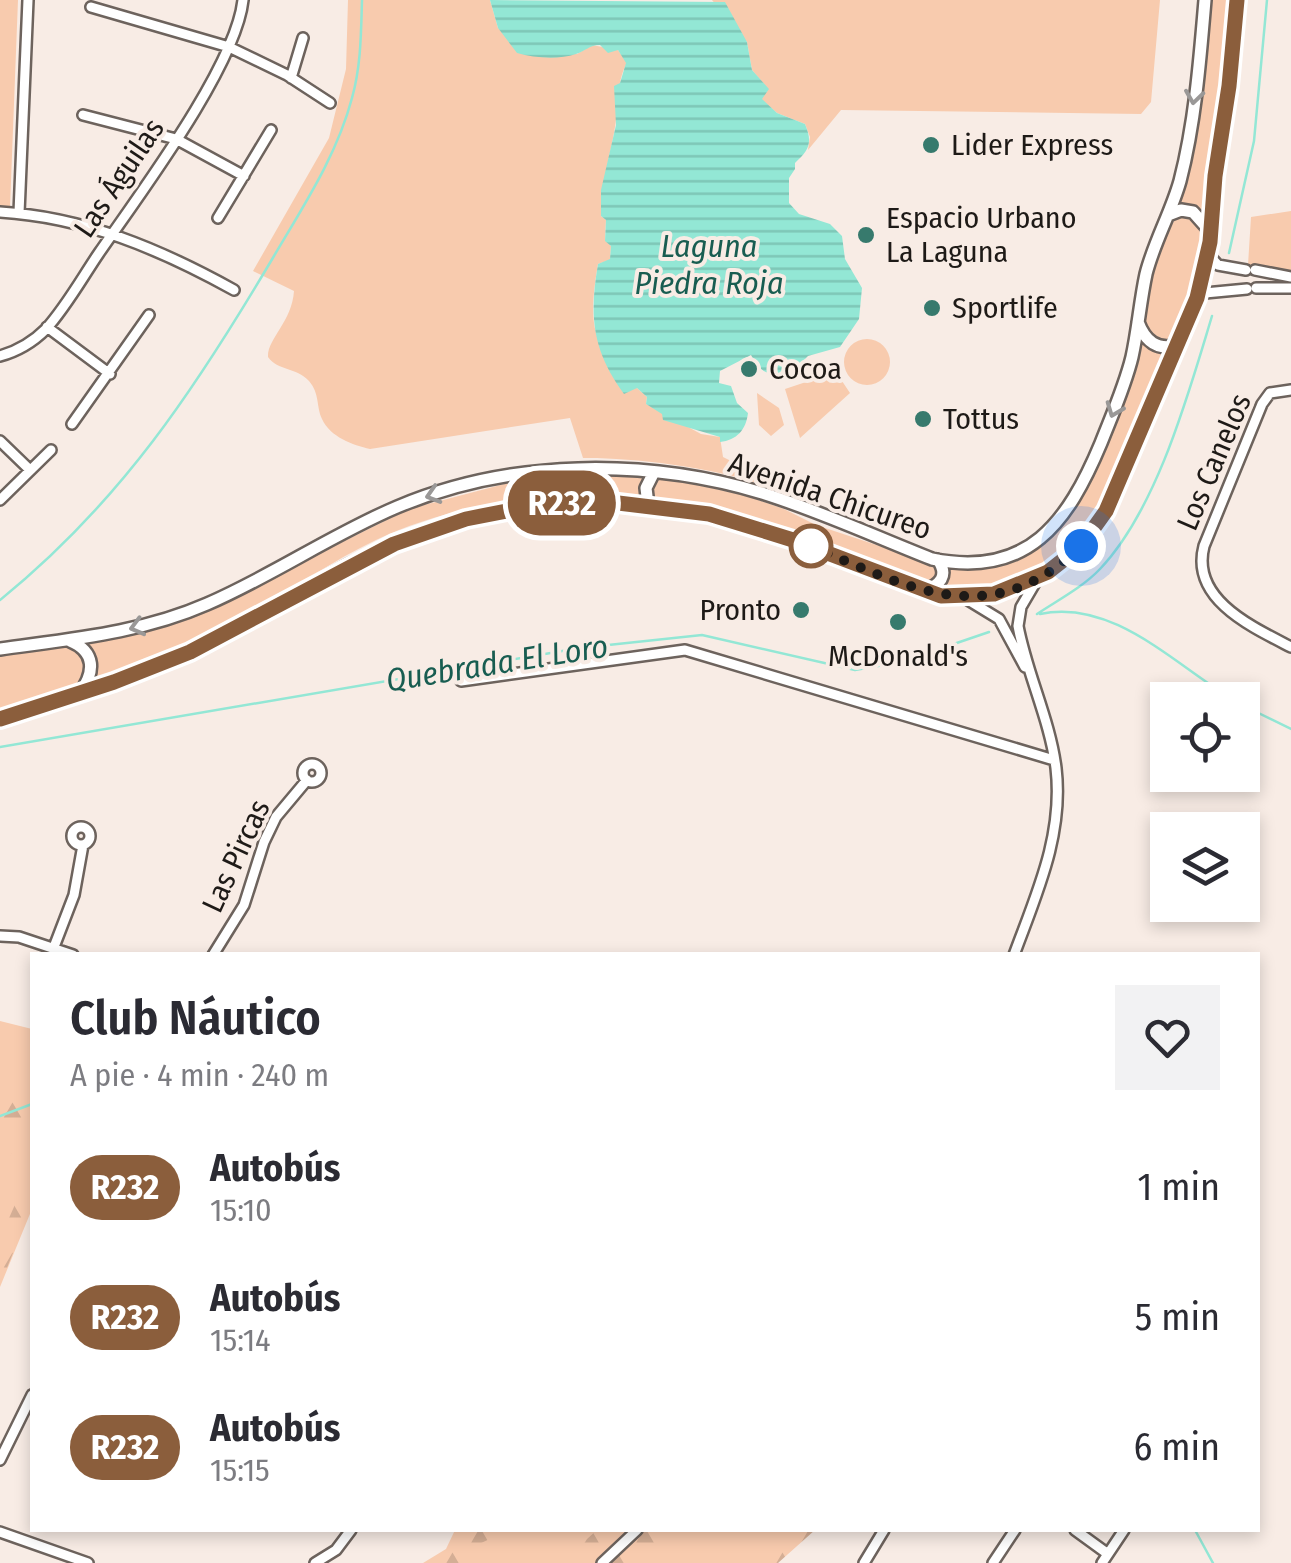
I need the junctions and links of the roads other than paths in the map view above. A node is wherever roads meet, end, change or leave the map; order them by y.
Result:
1 (28, 0) edge
2 (244, 0) edge
3 (1205, 0) edge
4 (1238, 0) edge
5 (91, 7) dead end
6 (303, 38) dead end
7 (229, 47) junction
8 (290, 78) junction
9 (330, 102) dead end
10 (83, 114) dead end
11 (271, 130) dead end
12 (176, 138) junction
13 (244, 176) junction
14 (0, 212) edge
15 (19, 213) junction
16 (1168, 215) junction
17 (218, 218) dead end
18 (1210, 232) junction
19 (112, 234) junction
20 (1208, 254) junction
21 (1247, 270) junction
22 (1291, 277) edge
23 (1247, 288) junction
24 (1291, 288) edge
25 (234, 290) dead end
26 (1197, 298) junction
27 (150, 315) dead end
28 (1138, 322) junction
29 (47, 327) junction
30 (1178, 344) junction
31 (0, 356) edge
32 (110, 374) junction
33 (1291, 390) edge
34 (72, 424) dead end
35 (0, 441) edge
36 (52, 450) dead end
37 (30, 470) junction
38 (654, 472) junction
39 (0, 500) edge
40 (648, 504) junction
41 (938, 560) junction
42 (1038, 578) junction
43 (924, 591) junction
44 (962, 598) junction
45 (70, 641) junction
46 (1291, 647) edge
47 (0, 649) edge
48 (461, 681) dead end
49 (1034, 685) junction
50 (80, 693) junction
51 (0, 719) edge
52 (1054, 760) junction
53 (308, 780) dead end
54 (82, 845) dead end
55 (0, 936) edge
56 (54, 947) junction
57 (66, 952) edge
58 (215, 952) edge
59 (1012, 952) edge
60 (30, 1399) edge
61 (0, 1460) edge
62 (0, 1532) edge
63 (349, 1532) edge
64 (635, 1532) edge
65 (883, 1532) edge
66 (1014, 1532) edge
67 (1077, 1532) edge
68 (1123, 1532) edge
69 (1105, 1559) edge
70 (88, 1563) edge
71 (315, 1563) edge
72 (602, 1563) edge
73 (864, 1563) edge
74 (994, 1563) edge

1 - 15 street
2 - 7 street, Las Águilas
3 -> 16 main road, Avenida Chicureo
4 - 18 main road, Avenida Chicureo
5 - 7 street
6 - 8 street
7 - 8 street
7 - 12 street, Las Águilas
8 - 9 street
10 - 12 street
11 - 13 street
12 - 13 street
12 - 19 street, Las Águilas
13 - 17 street
14 - 15 street
15 - 19 street
16 - 18 main road
16 - 28 main road, Avenida Chicureo
18 - 20 main road, Avenida Chicureo
19 - 25 street
19 - 29 street, Las Águilas
20 - 21 street
20 - 26 main road, Avenida Chicureo
21 - 22 street
21 - 23 street
23 - 24 street
23 - 26 street
26 - 30 main road, Avenida Chicureo
27 - 32 street
28 - 30 main road
28 -> 41 main road, Avenida Chicureo
29 - 31 street, Las Águilas
29 - 32 street
30 - 42 main road, Avenida Chicureo
32 - 34 street
33 - 46 street, Los Canelos
35 - 37 street
36 - 37 street
37 - 39 street
38 - 40 main road
38 - 41 main road, Avenida Chicureo
38 -> 45 main road, Avenida Chicureo
40 - 43 main road, Avenida Chicureo
40 - 50 main road, Avenida Chicureo
41 - 43 main road
42 - 44 main road, Avenida Chicureo
42 - 49 street
43 - 44 main road, Avenida Chicureo
44 - 49 street
45 - 47 main road, Avenida Chicureo
45 - 50 main road
48 - 52 street
49 - 52 street
50 - 51 main road, Avenida Chicureo
52 - 59 street
53 - 58 street, Las Pircas
54 - 56 street
55 - 56 street
56 - 57 street
60 - 61 street
62 - 70 street
63 - 71 street
64 - 72 street
65 - 73 street
66 - 74 street
67 - 69 street
68 - 69 street

